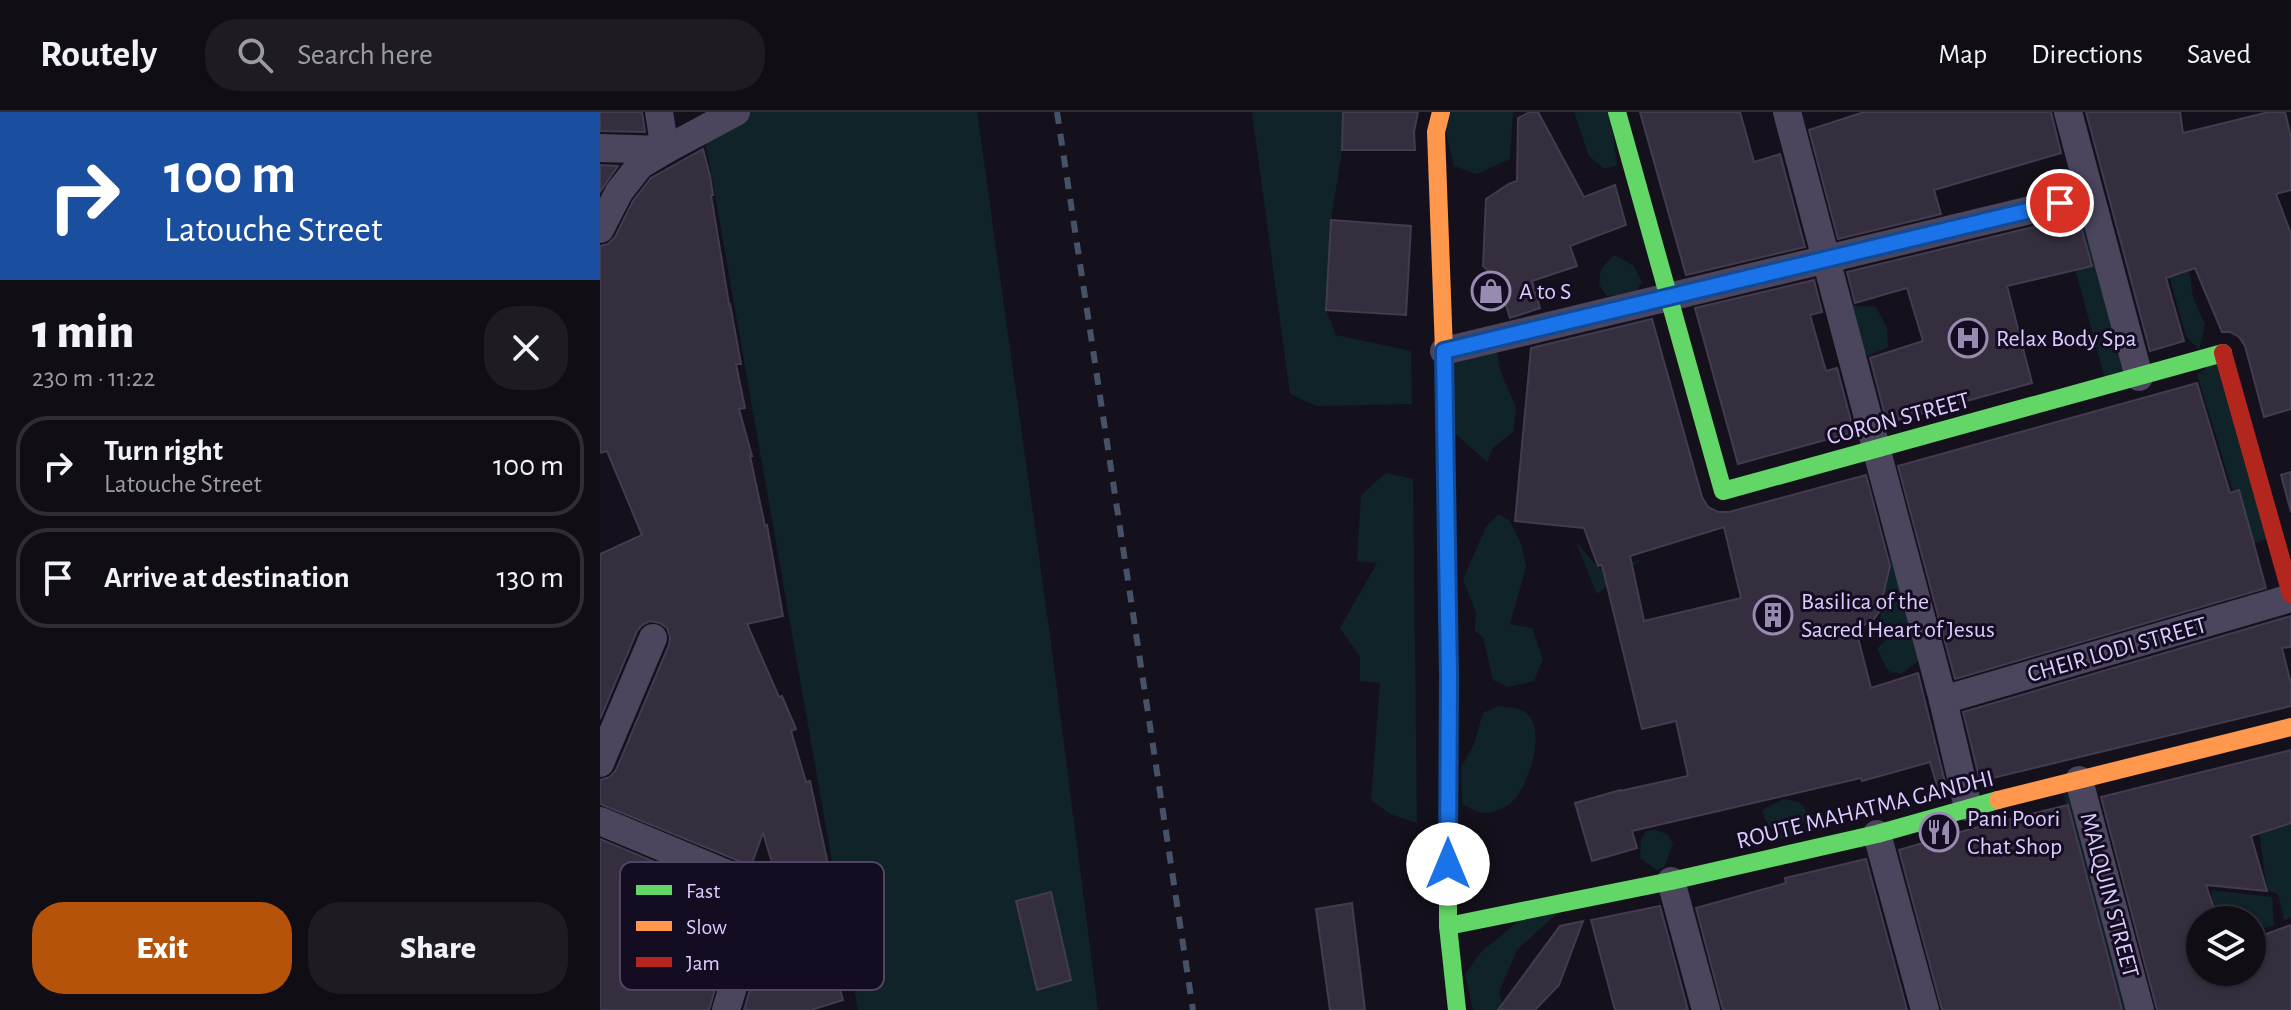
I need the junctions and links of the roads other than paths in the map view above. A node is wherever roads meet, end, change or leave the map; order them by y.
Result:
1 (659, 112) edge
2 (736, 112) edge
3 (1441, 112) edge
4 (1617, 112) edge
5 (1787, 112) edge
6 (2068, 112) edge
7 (600, 148) edge
8 (665, 150) junction
9 (2089, 196) junction
10 (600, 229) edge
11 (1827, 259) junction
12 (1669, 297) junction
13 (1444, 351) junction
14 (2139, 377) junction
15 (1875, 449) junction
16 (2291, 596) edge
17 (653, 638) dead end
18 (1943, 700) junction
19 (2291, 727) edge
20 (600, 763) edge
21 (2079, 780) junction
22 (1968, 807) junction
23 (600, 821) edge
24 (1877, 834) junction
25 (698, 862) edge
26 (1671, 881) junction
27 (1448, 926) junction
28 (732, 990) edge
29 (726, 1010) edge
30 (1457, 1010) edge
31 (1706, 1010) edge
32 (1925, 1010) edge
33 (2140, 1010) edge

1 - 8 street
2 - 8 street
3 - 13 street
4 - 12 street, CORON STREET
5 - 11 street
6 - 9 street
7 - 8 street
8 - 10 street
9 - 11 street
9 - 14 street
11 - 12 street
11 - 15 street
12 - 13 street
12 - 15 street, CORON STREET
13 - 27 street
14 - 15 street, CORON STREET
14 - 16 street, CORON STREET
15 - 18 street
16 - 18 street, CHEIR LODI STREET
17 - 20 street
18 - 22 street
19 - 21 street, ROUTE MAHATMA GANDHI
21 - 22 street, ROUTE MAHATMA GANDHI
21 - 33 street, MALQUIN STREET
22 - 24 street, ROUTE MAHATMA GANDHI
23 - 25 street
24 - 26 street, ROUTE MAHATMA GANDHI
24 - 32 street
26 - 27 street, ROUTE MAHATMA GANDHI
26 - 31 street
27 - 30 street
28 - 29 street

